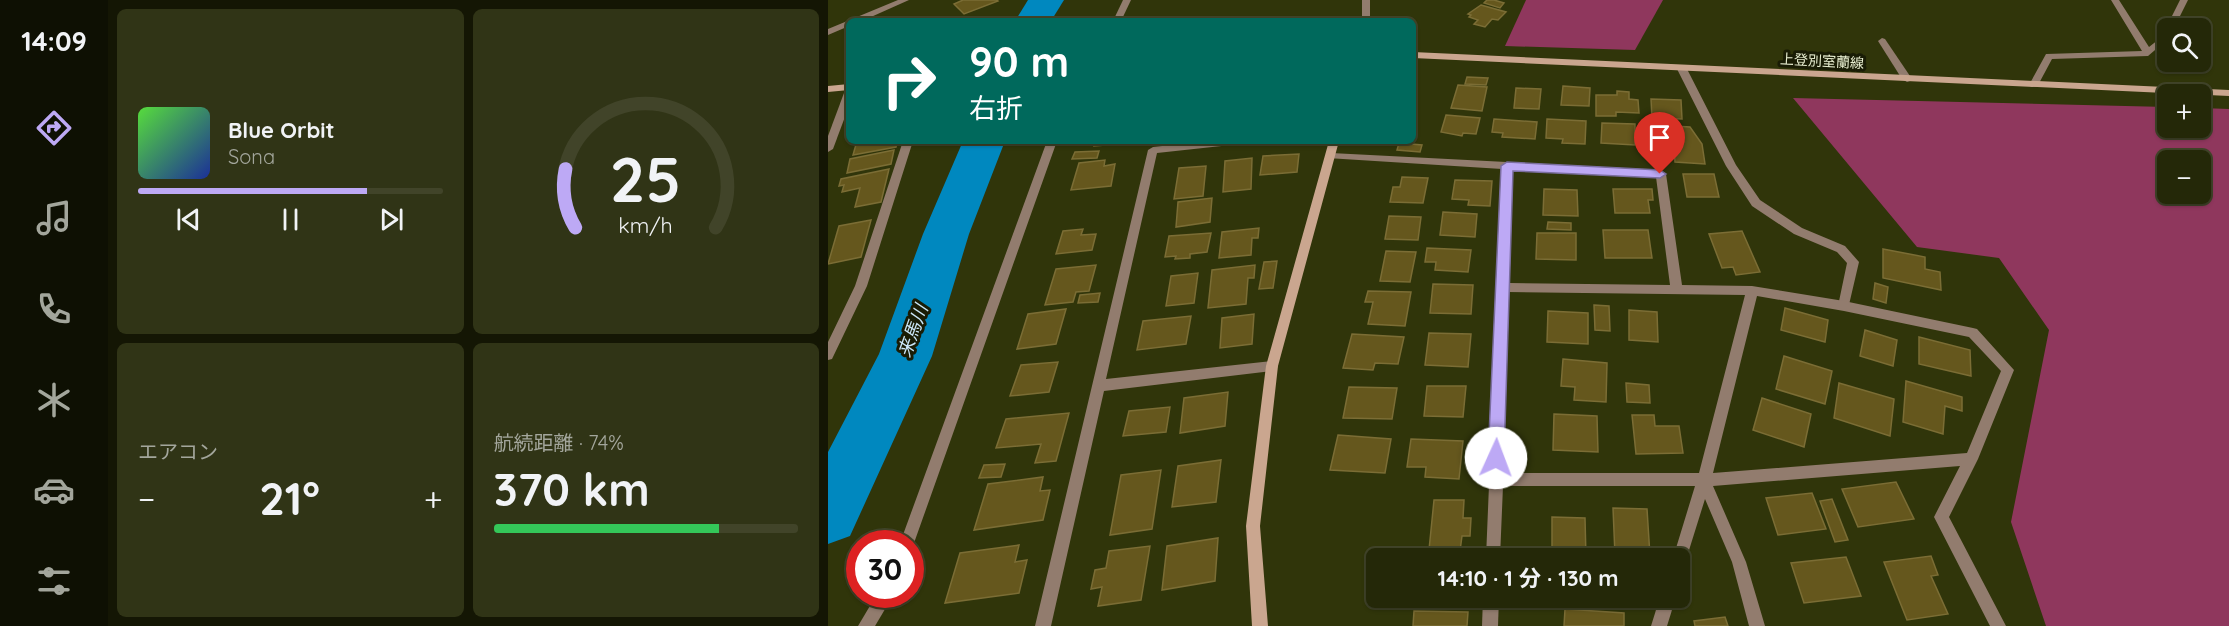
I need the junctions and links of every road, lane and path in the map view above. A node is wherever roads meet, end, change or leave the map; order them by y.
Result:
1 (905, 0) edge
2 (1127, 0) edge
3 (1376, 0) edge
4 (2115, 0) edge
5 (2184, 0) edge
6 (1366, 1) edge
7 (862, 18) edge
8 (1119, 18) edge
9 (1366, 18) edge
10 (2175, 18) edge
11 (846, 24) edge
12 (828, 32) edge
13 (1882, 41) dead end
14 (2157, 44) edge
15 (2148, 53) junction
16 (1416, 55) edge
17 (1682, 69) junction
18 (1907, 79) junction
19 (2034, 85) junction
20 (846, 87) edge
21 (828, 89) edge
22 (2229, 93) edge
23 (846, 101) edge
24 (907, 144) edge
25 (1051, 144) edge
26 (1211, 144) edge
27 (1333, 144) edge
28 (828, 149) edge
29 (1330, 156) junction
30 (1507, 166) junction
31 (1501, 286) junction
32 (1677, 290) junction
33 (1752, 291) junction
34 (1844, 306) junction
35 (828, 355) edge
36 (1272, 366) junction
37 (1097, 386) junction
38 (1971, 459) junction
39 (1496, 479) junction
40 (1704, 480) junction
41 (912, 530) edge
42 (1493, 548) edge
43 (1683, 548) edge
44 (877, 608) edge
45 (1491, 608) edge
46 (1665, 608) edge
47 (866, 626) edge
48 (1042, 626) edge
49 (1260, 626) edge
50 (1490, 626) edge
51 (1659, 626) edge
52 (1757, 626) edge
53 (1998, 626) edge

1 - 7 street
2 - 8 street
3 - 6 street
4 - 15 street
5 - 10 street
6 - 9 street
11 - 12 street
13 - 18 street
14 - 15 street
15 - 19 street
16 - 17 main road, 上登別室蘭線
17 - 18 main road, 上登別室蘭線
17 - 34 street
18 - 19 main road, 上登別室蘭線
19 - 22 main road, 上登別室蘭線
20 - 21 main road
23 - 28 street
24 - 35 street
25 - 41 street
26 - 37 street
27 - 29 main road
29 - 30 street
29 - 36 main road
30 - 31 street
30 - 32 street
31 - 32 street
31 - 39 street
32 - 33 street
33 - 34 street
33 - 40 street
34 - 38 street
36 - 37 street
36 - 49 main road
37 - 48 street
38 - 40 street
38 - 53 street
39 - 40 street
39 - 42 street
40 - 43 street
40 - 52 street
44 - 47 street
45 - 50 street
46 - 51 street

